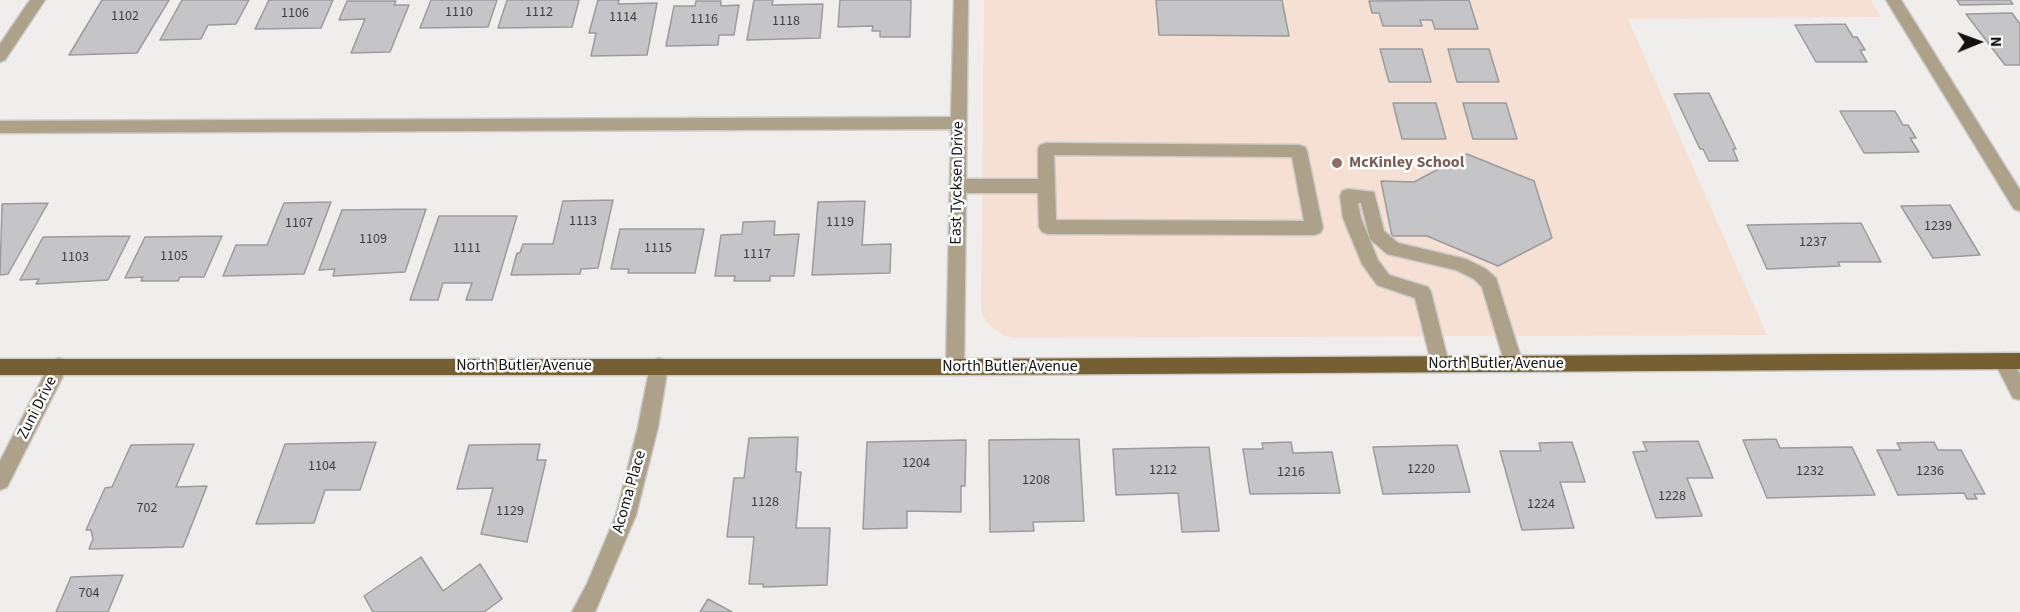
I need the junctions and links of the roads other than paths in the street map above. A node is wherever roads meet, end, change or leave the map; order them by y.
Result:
1 (38, 0) edge
2 (961, 0) edge
3 (1893, 0) edge
4 (0, 56) edge
5 (959, 123) junction
6 (0, 127) edge
7 (958, 186) junction
8 (1046, 186) junction
9 (2020, 204) edge
10 (2012, 361) edge
11 (1440, 364) junction
12 (1514, 364) junction
13 (59, 366) junction
14 (659, 366) junction
15 (0, 367) edge
16 (956, 367) junction
17 (2020, 392) edge
18 (0, 481) edge
19 (583, 612) edge

1 - 4 street
2 - 5 street, East Tycksen Drive
3 - 9 street
5 - 6 street
5 - 7 street, East Tycksen Drive
7 - 8 street
7 - 16 street, East Tycksen Drive
8 - 8 street
10 - 12 main road, North Butler Avenue
10 - 17 street
11 - 12 main road, North Butler Avenue
11 - 12 street
11 - 16 main road, North Butler Avenue
13 - 14 main road, North Butler Avenue
13 - 15 main road, North Butler Avenue
13 - 18 street, Zuni Drive
14 - 16 main road, North Butler Avenue
14 - 19 street, Acoma Place

